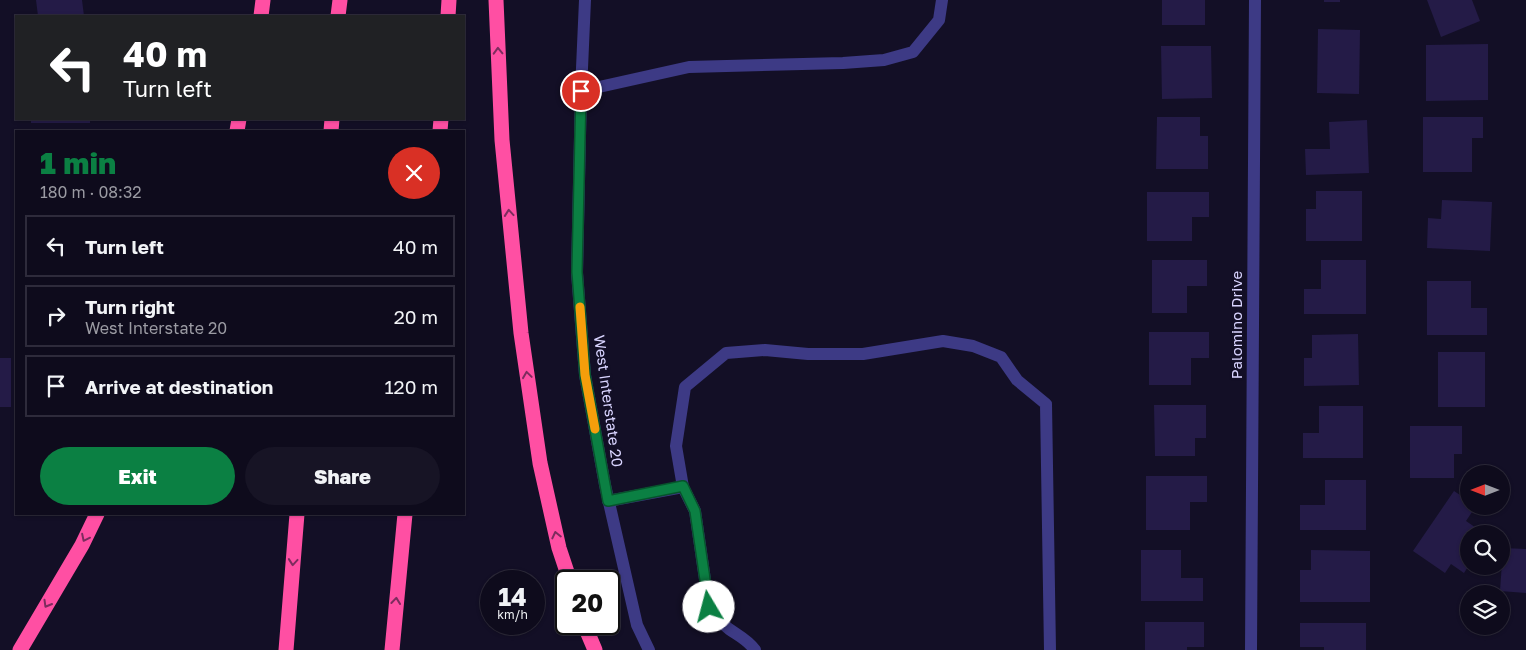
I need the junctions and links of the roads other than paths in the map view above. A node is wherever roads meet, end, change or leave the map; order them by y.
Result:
1 (264, 0) edge
2 (340, 0) edge
3 (448, 0) edge
4 (496, 0) edge
5 (585, 0) edge
6 (942, 0) edge
7 (1255, 0) edge
8 (261, 15) edge
9 (338, 15) edge
10 (448, 15) edge
11 (581, 91) junction
12 (683, 486) junction
13 (608, 501) junction
14 (97, 515) edge
15 (297, 515) edge
16 (405, 515) edge
17 (566, 570) edge
18 (589, 635) edge
19 (20, 650) edge
20 (286, 650) edge
21 (392, 650) edge
22 (595, 650) edge
23 (649, 650) edge
24 (755, 650) edge
25 (1050, 650) edge
26 (1251, 650) edge

1 - 8 highway
2 - 9 highway
3 - 10 highway
17 -> 4 highway
5 - 11 street, West Interstate 20
6 - 11 street
7 - 26 street, Palomino Drive
11 - 13 street, West Interstate 20
12 - 13 street
12 - 24 street
12 - 25 street
13 - 23 street, West Interstate 20
14 -> 19 highway
15 -> 20 highway
21 -> 16 highway
18 - 22 highway

